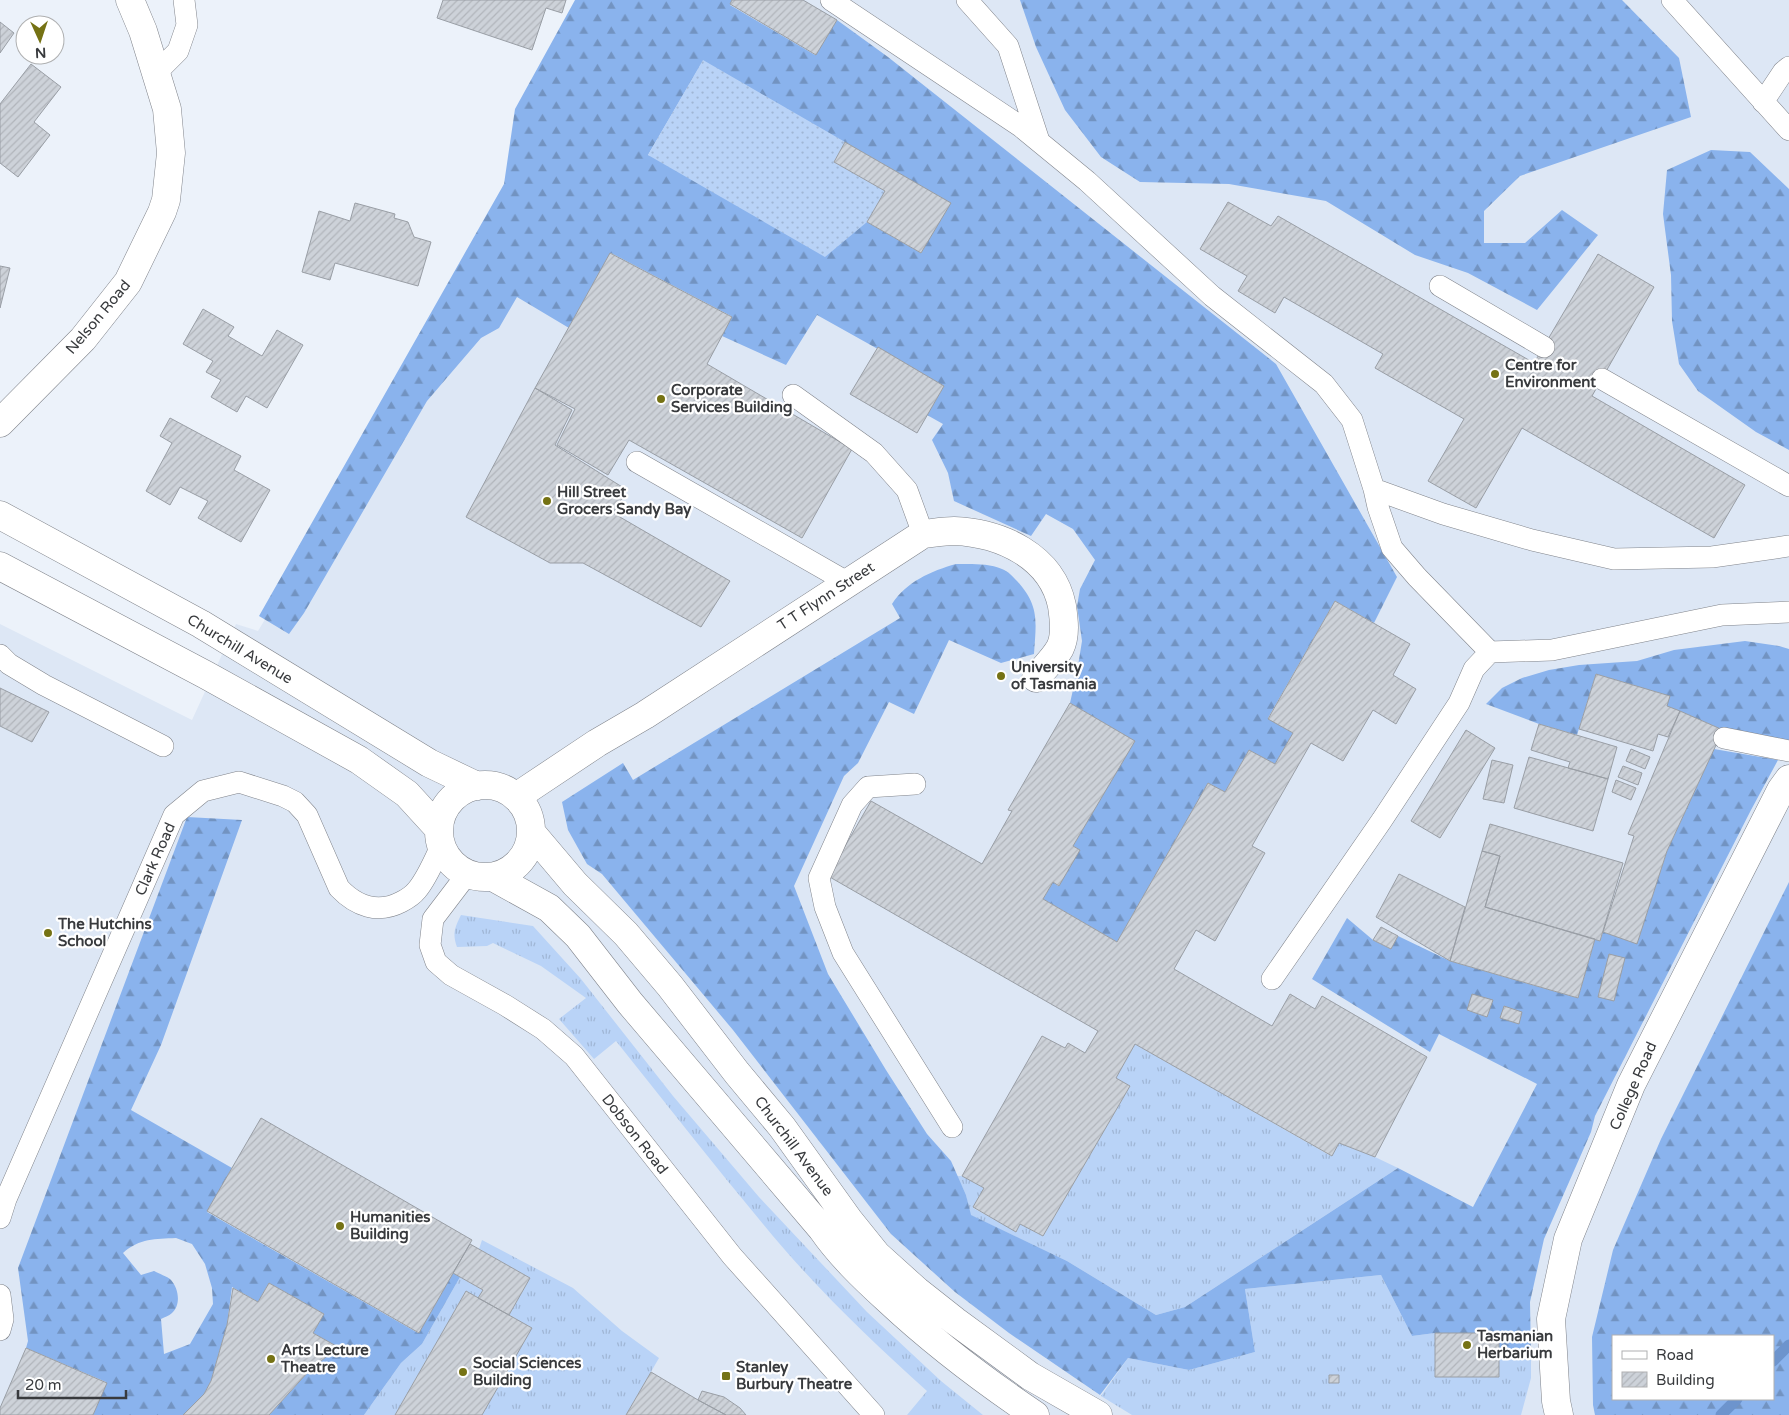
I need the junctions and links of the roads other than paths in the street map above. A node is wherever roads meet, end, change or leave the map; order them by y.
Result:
1 (130, 0) edge
2 (184, 0) edge
3 (831, 0) edge
4 (967, 0) edge
5 (1672, 0) edge
6 (1789, 67) edge
7 (156, 73) junction
8 (1764, 102) junction
9 (1789, 130) edge
10 (1039, 141) junction
11 (1440, 286) dead end
12 (1544, 347) dead end
13 (1602, 379) dead end
14 (793, 395) dead end
15 (0, 423) edge
16 (637, 462) dead end
17 (1789, 486) edge
18 (1374, 489) junction
19 (0, 515) edge
20 (923, 534) junction
21 (1789, 546) edge
22 (0, 566) edge
23 (847, 582) junction
24 (1789, 612) edge
25 (1490, 652) junction
26 (0, 655) edge
27 (1036, 678) dead end
28 (1724, 738) dead end
29 (163, 746) dead end
30 (1789, 751) edge
31 (1789, 779) edge
32 (915, 784) dead end
33 (477, 786) junction
34 (516, 797) junction
35 (531, 832) junction
36 (440, 838) junction
37 (480, 875) junction
38 (405, 900) junction
39 (432, 918) junction
40 (1272, 979) dead end
41 (952, 1127) dead end
42 (0, 1218) edge
43 (0, 1295) edge
44 (0, 1330) edge
45 (874, 1415) edge
46 (1035, 1415) edge
47 (1098, 1415) edge
48 (1559, 1415) edge

1 - 7 street, Nelson Road
2 - 7 lane
3 - 10 lane
4 - 10 lane
5 - 8 lane
6 - 8 lane
7 - 15 street, Nelson Road
8 - 9 lane
10 - 18 lane
11 - 12 lane
13 - 17 lane
14 - 20 lane
16 - 23 lane
18 - 21 lane
18 - 25 lane
19 - 33 street, Churchill Avenue
20 - 23 street, T T Flynn Street
20 - 27 street, T T Flynn Street
22 - 36 street
23 - 34 street, T T Flynn Street
24 - 25 lane
25 - 40 lane
26 - 29 lane
28 - 30 lane
31 - 48 street, College Road
32 - 41 lane
33 - 34 street
33 - 36 street
34 - 35 street
35 - 37 street
35 - 47 street, Churchill Avenue
36 - 37 street
36 - 38 lane, Clark Road
37 - 39 lane
37 - 46 street, Churchill Avenue
38 - 39 lane
38 - 42 lane, Clark Road
39 - 45 lane, Dobson Road
43 - 44 lane

